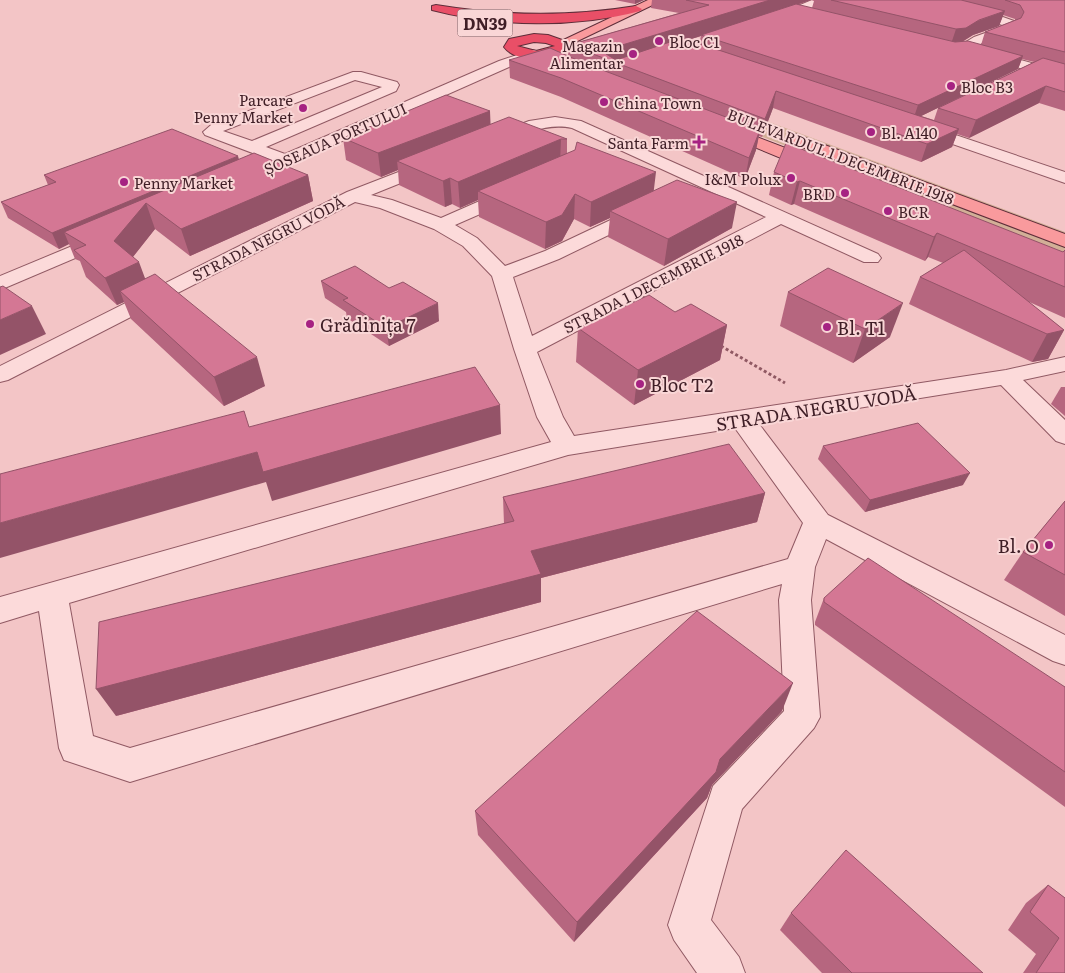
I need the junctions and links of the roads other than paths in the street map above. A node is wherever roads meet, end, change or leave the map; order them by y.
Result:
1 (657, 0) edge
2 (920, 0) edge
3 (825, 1) edge
4 (431, 6) junction
5 (636, 9) junction
6 (1008, 11) dead end
7 (794, 12) junction
8 (813, 16) edge
9 (992, 17) junction
10 (606, 22) junction
11 (759, 24) edge
12 (475, 27) dead end
13 (960, 35) edge
14 (497, 38) dead end
15 (538, 38) junction
16 (978, 40) junction
17 (923, 45) edge
18 (964, 49) junction
19 (509, 53) junction
20 (564, 53) junction
21 (535, 54) joint
22 (1035, 68) junction
23 (1018, 76) edge
24 (1065, 76) edge
25 (933, 118) edge
26 (708, 123) edge
27 (780, 133) dead end
28 (478, 146) edge
29 (252, 147) junction
30 (451, 156) edge
31 (286, 160) junction
32 (827, 170) edge
33 (1065, 178) edge
34 (704, 182) junction
35 (232, 183) edge
36 (531, 185) edge
37 (686, 190) edge
38 (353, 196) junction
39 (660, 203) edge
40 (781, 217) junction
41 (441, 226) junction
42 (125, 230) edge
43 (1065, 241) edge
44 (871, 258) dead end
45 (502, 274) junction
46 (0, 284) edge
47 (525, 349) junction
48 (1065, 364) edge
49 (0, 375) edge
50 (1006, 378) junction
51 (742, 420) junction
52 (1065, 434) edge
53 (567, 446) junction
54 (818, 522) junction
55 (800, 567) junction
56 (52, 596) junction
57 (0, 610) edge
58 (1065, 651) edge
59 (723, 973) edge

1 - 5 main road
2 - 9 street
3 - 7 street
4 - 5 highway
4 - 12 highway, DN39
4 - 15 highway, DN39
5 - 10 main road
6 - 9 street
7 - 8 street
7 - 11 street
9 - 16 street
10 - 15 main road
10 - 20 main road
13 - 16 street
14 - 19 highway, DN39
15 - 19 highway
15 - 20 highway
16 - 18 street
17 - 18 street
18 - 22 street
19 - 21 street, ȘOSEAUA PORTULUI
19 - 31 street, ȘOSEAUA PORTULUI
20 - 21 main road
22 - 23 street
22 - 24 street
25 - 33 street
26 - 32 main road, BULEVARDUL 1 DECEMBRIE 1918
27 - 43 main road, BULEVARDUL 1 DECEMBRIE 1918
28 - 34 street
29 - 29 street
29 - 31 street
30 - 38 street
31 - 35 street, ȘOSEAUA PORTULUI
34 - 37 street
34 - 40 street
36 - 41 street
38 - 41 street, STRADA NEGRU VODĂ
38 - 49 street, STRADA NEGRU VODĂ
39 - 45 street
40 - 44 street
40 - 47 street, STRADA 1 DECEMBRIE 1918
41 - 45 street, STRADA NEGRU VODĂ
42 - 46 street
45 - 47 street, STRADA NEGRU VODĂ
47 - 53 street, STRADA NEGRU VODĂ
48 - 50 street, STRADA NEGRU VODĂ
50 - 51 street, STRADA NEGRU VODĂ
50 - 52 street
51 - 53 street, STRADA NEGRU VODĂ
51 - 54 street
53 - 56 street, STRADA NEGRU VODĂ
54 - 55 street
54 - 58 street
55 - 56 street
55 - 59 street
56 - 57 street, STRADA NEGRU VODĂ

